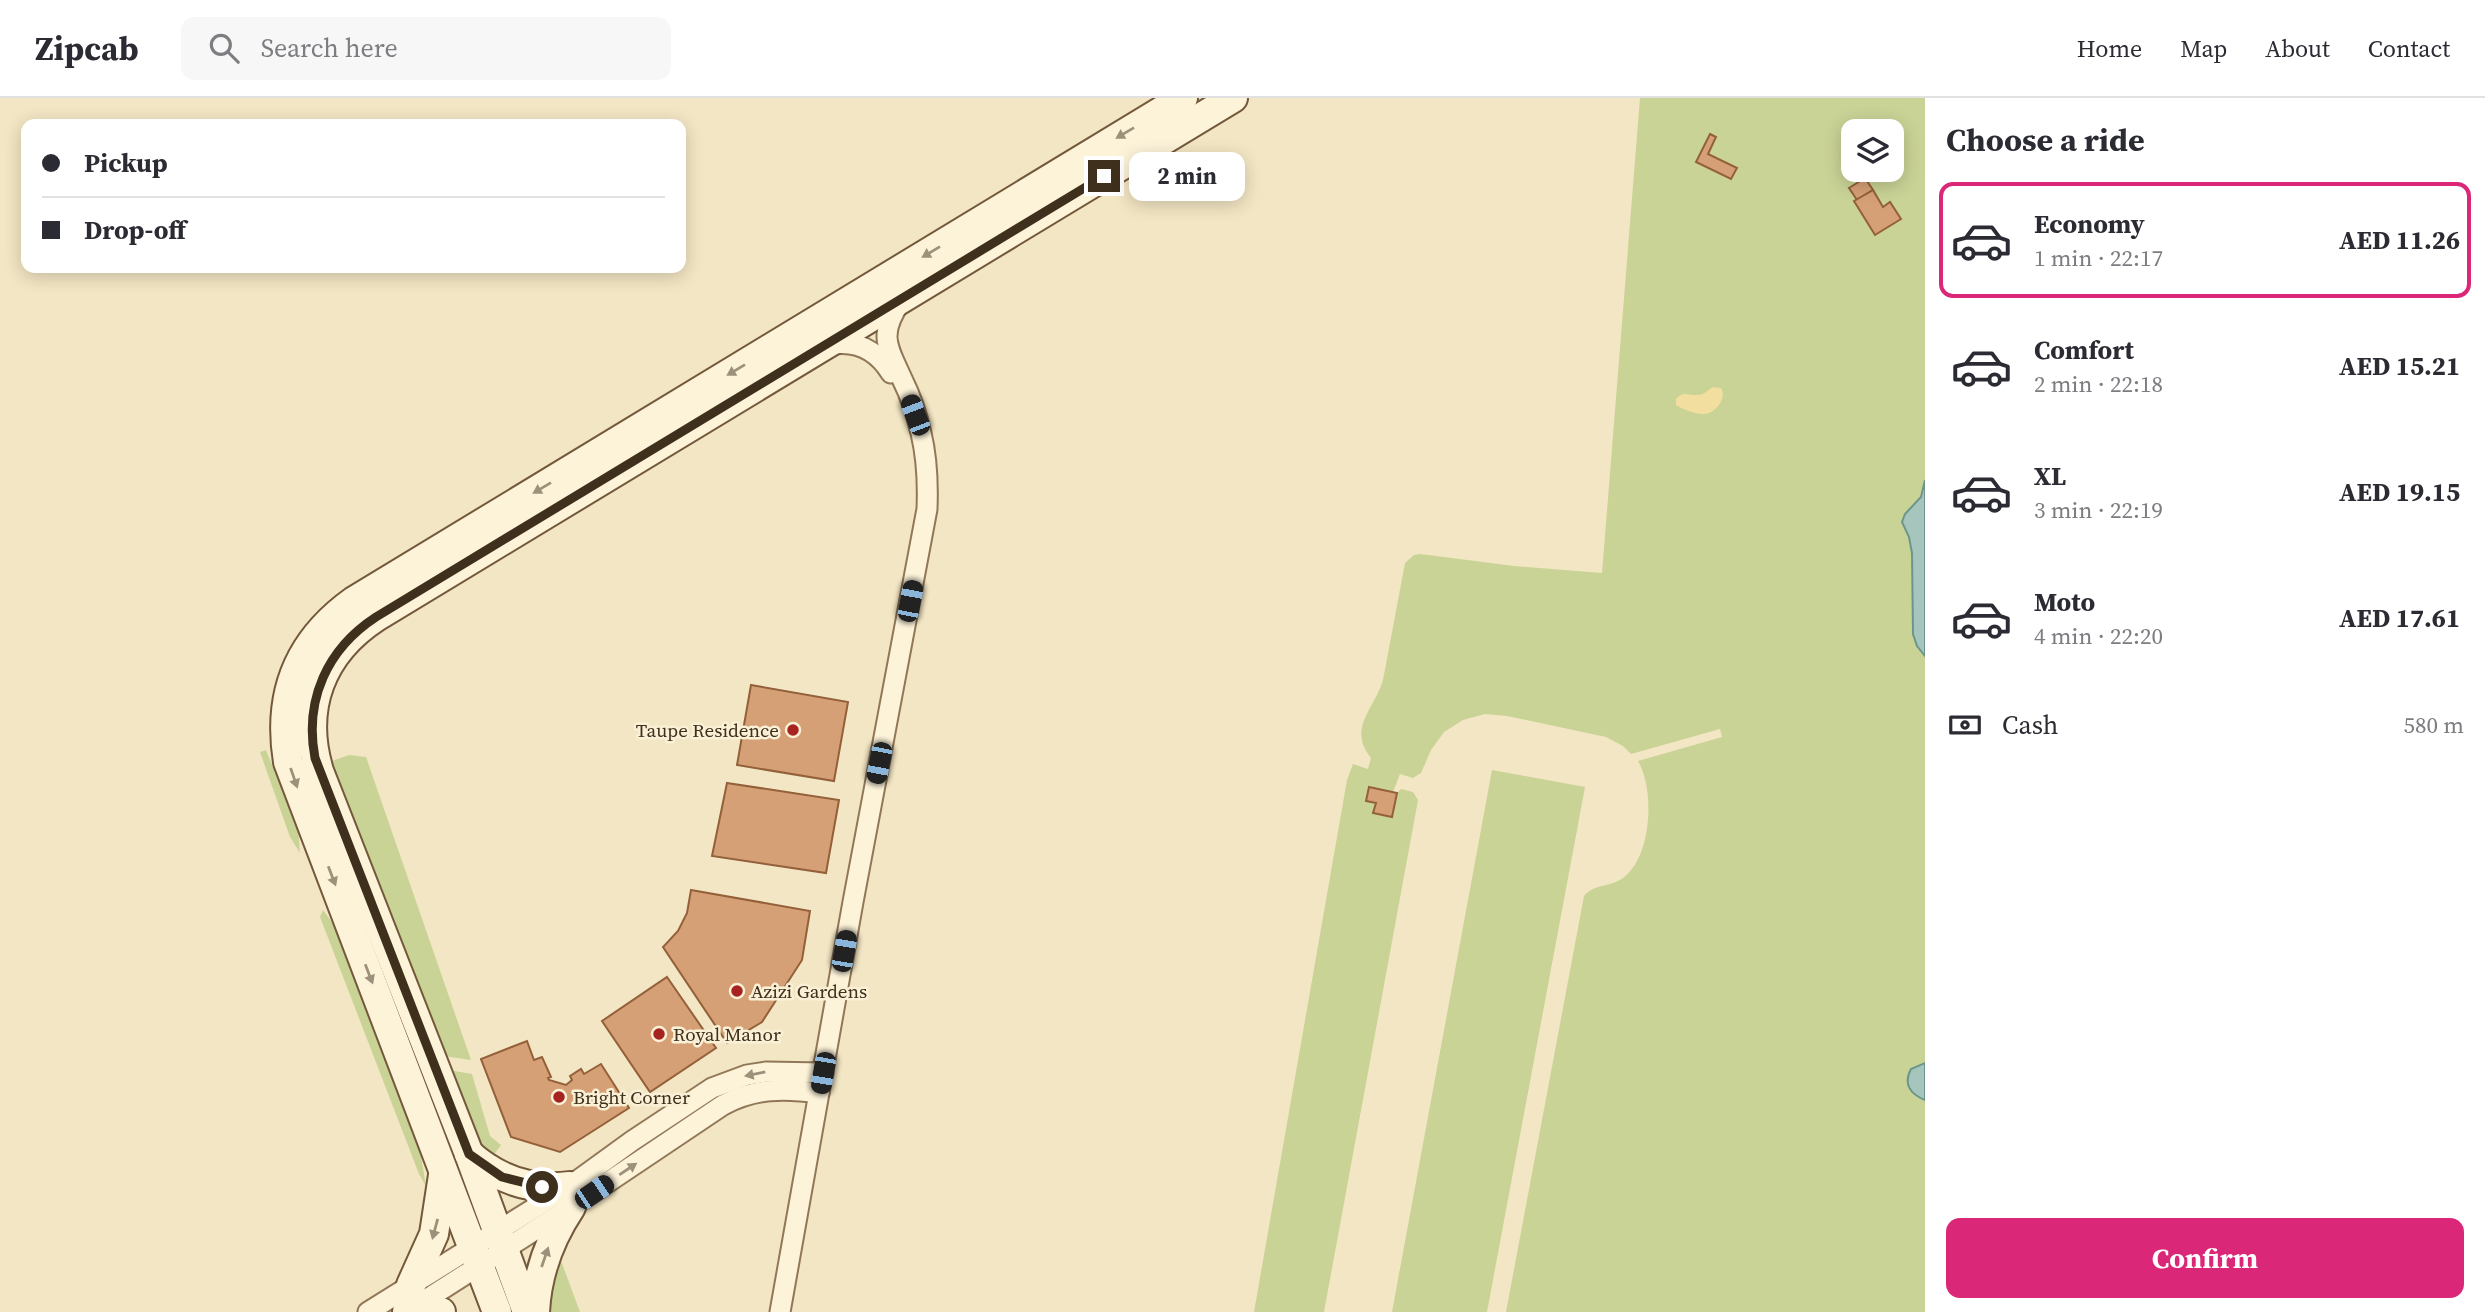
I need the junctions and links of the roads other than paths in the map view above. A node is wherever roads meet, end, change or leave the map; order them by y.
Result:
1 (1183, 98) edge
2 (1233, 98) edge
3 (903, 298) junction
4 (827, 345) junction
5 (908, 397) junction
6 (671, 424) junction
7 (299, 714) junction
8 (823, 1073) junction
9 (819, 1093) junction
10 (469, 1154) junction
11 (443, 1169) junction
12 (570, 1196) junction
13 (501, 1241) junction
14 (476, 1257) junction
15 (408, 1303) edge
16 (368, 1312) edge
17 (442, 1312) edge
18 (497, 1312) edge
19 (527, 1312) edge
20 (535, 1312) edge
21 (780, 1312) edge

1 -> 6 street
2 - 3 street
3 - 4 street
3 - 5 street
4 - 5 street
4 - 6 street
5 - 8 street
6 - 7 street
7 - 10 street
7 -> 11 street
8 - 9 street
8 -> 12 street
12 -> 9 street
9 - 21 street
10 - 12 street
10 - 13 street
11 - 14 street
11 -> 15 street
12 - 13 street
20 -> 12 street
13 - 14 street
13 - 19 street
14 - 15 street
14 - 15 street
14 - 18 street
15 - 16 street
15 - 17 street

